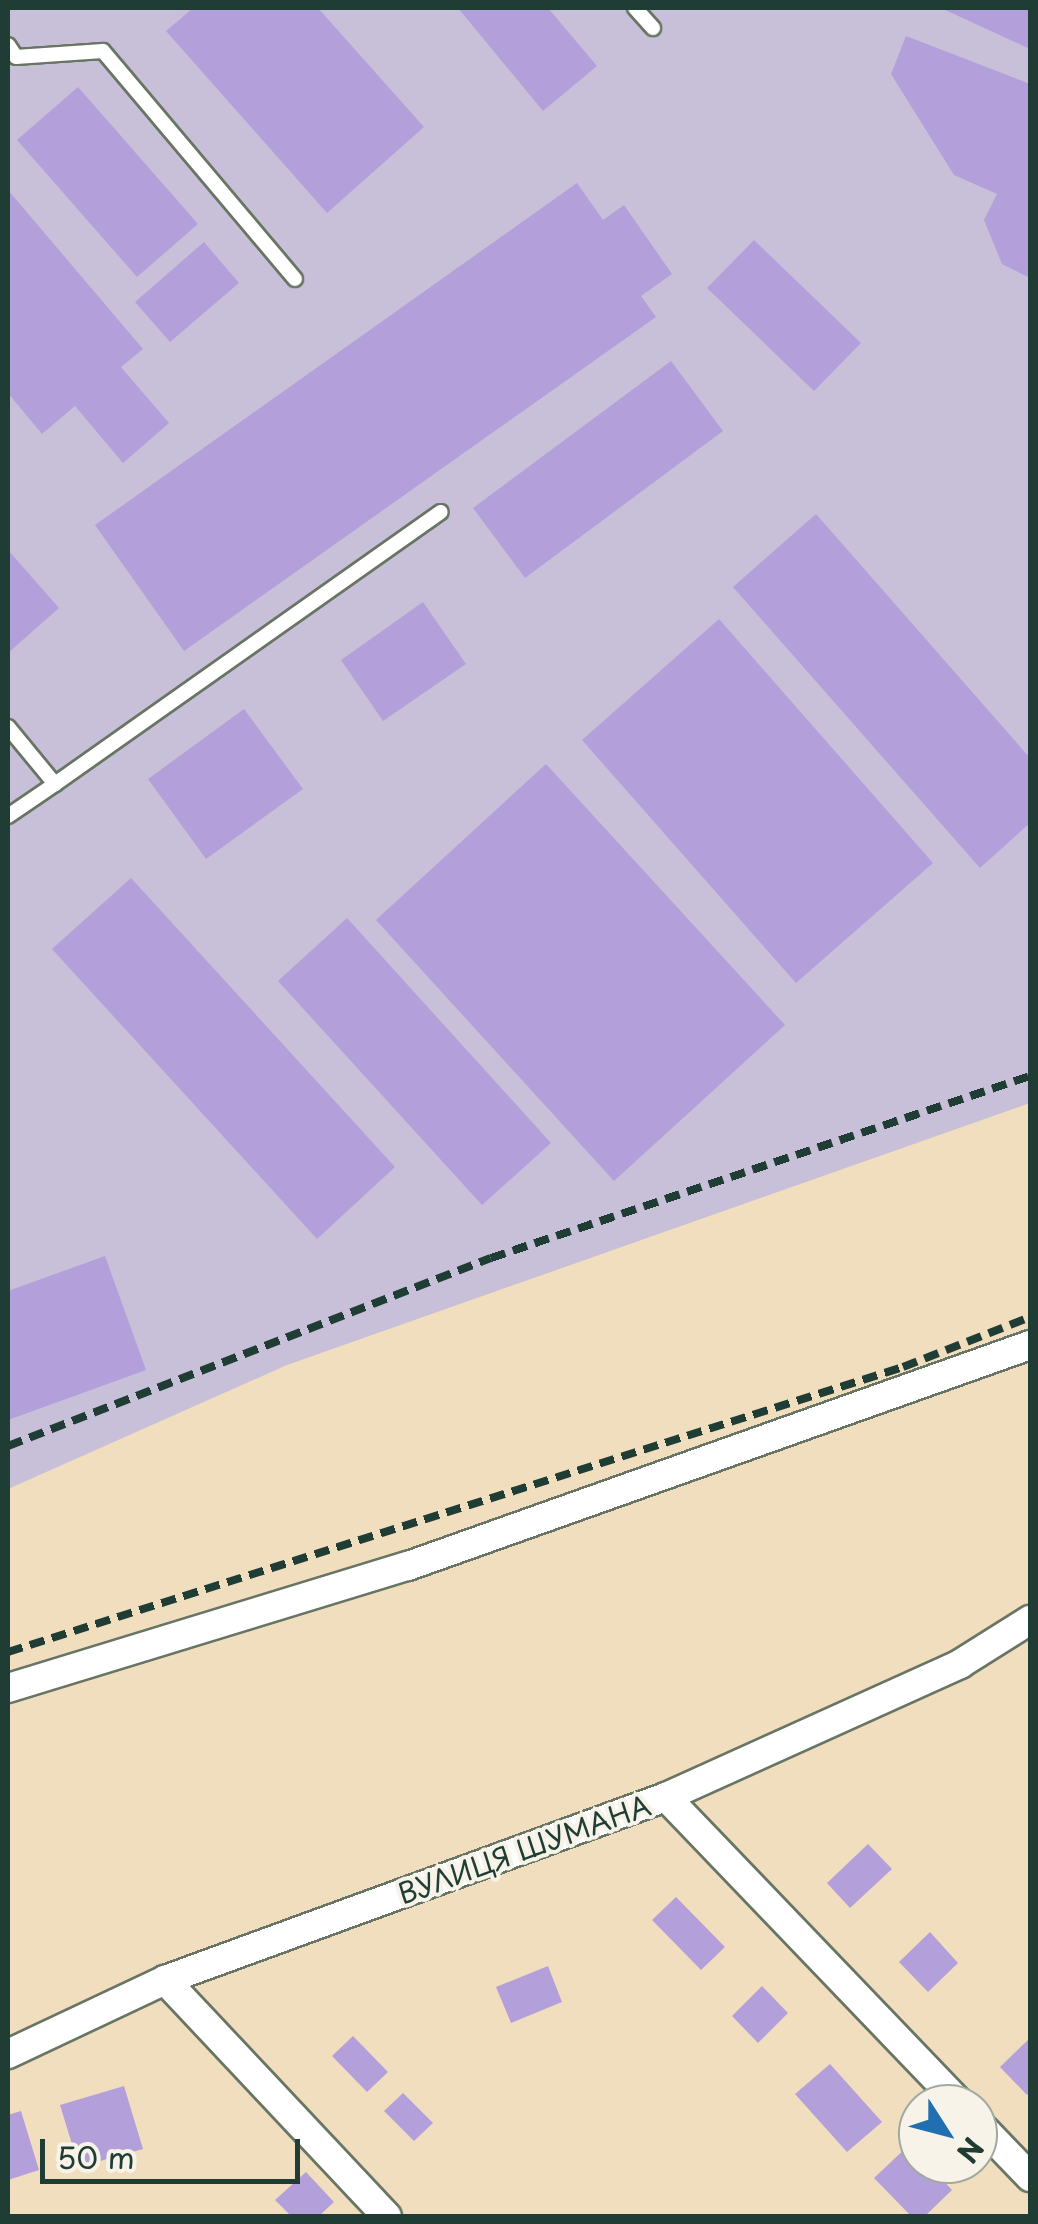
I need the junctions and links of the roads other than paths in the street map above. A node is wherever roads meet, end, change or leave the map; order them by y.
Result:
1 (635, 8) edge
2 (652, 28) dead end
3 (8, 45) edge
4 (295, 280) dead end
5 (441, 512) dead end
6 (8, 727) edge
7 (55, 784) junction
8 (8, 816) edge
9 (1030, 1345) edge
10 (1030, 1620) edge
11 (8, 1688) edge
12 (666, 1798) junction
13 (165, 1980) junction
14 (8, 2054) edge
15 (941, 2084) edge
16 (998, 2143) edge
17 (1030, 2177) edge
18 (387, 2216) edge

1 - 2 lane
3 - 4 lane
5 - 7 lane
6 - 7 lane
7 - 8 lane
9 - 11 street
10 - 12 street, ВУЛИЦЯ ШУМАНА
12 - 13 street, ВУЛИЦЯ ШУМАНА
12 - 15 street
13 - 14 street, ВУЛИЦЯ ШУМАНА
13 - 18 street
16 - 17 street

